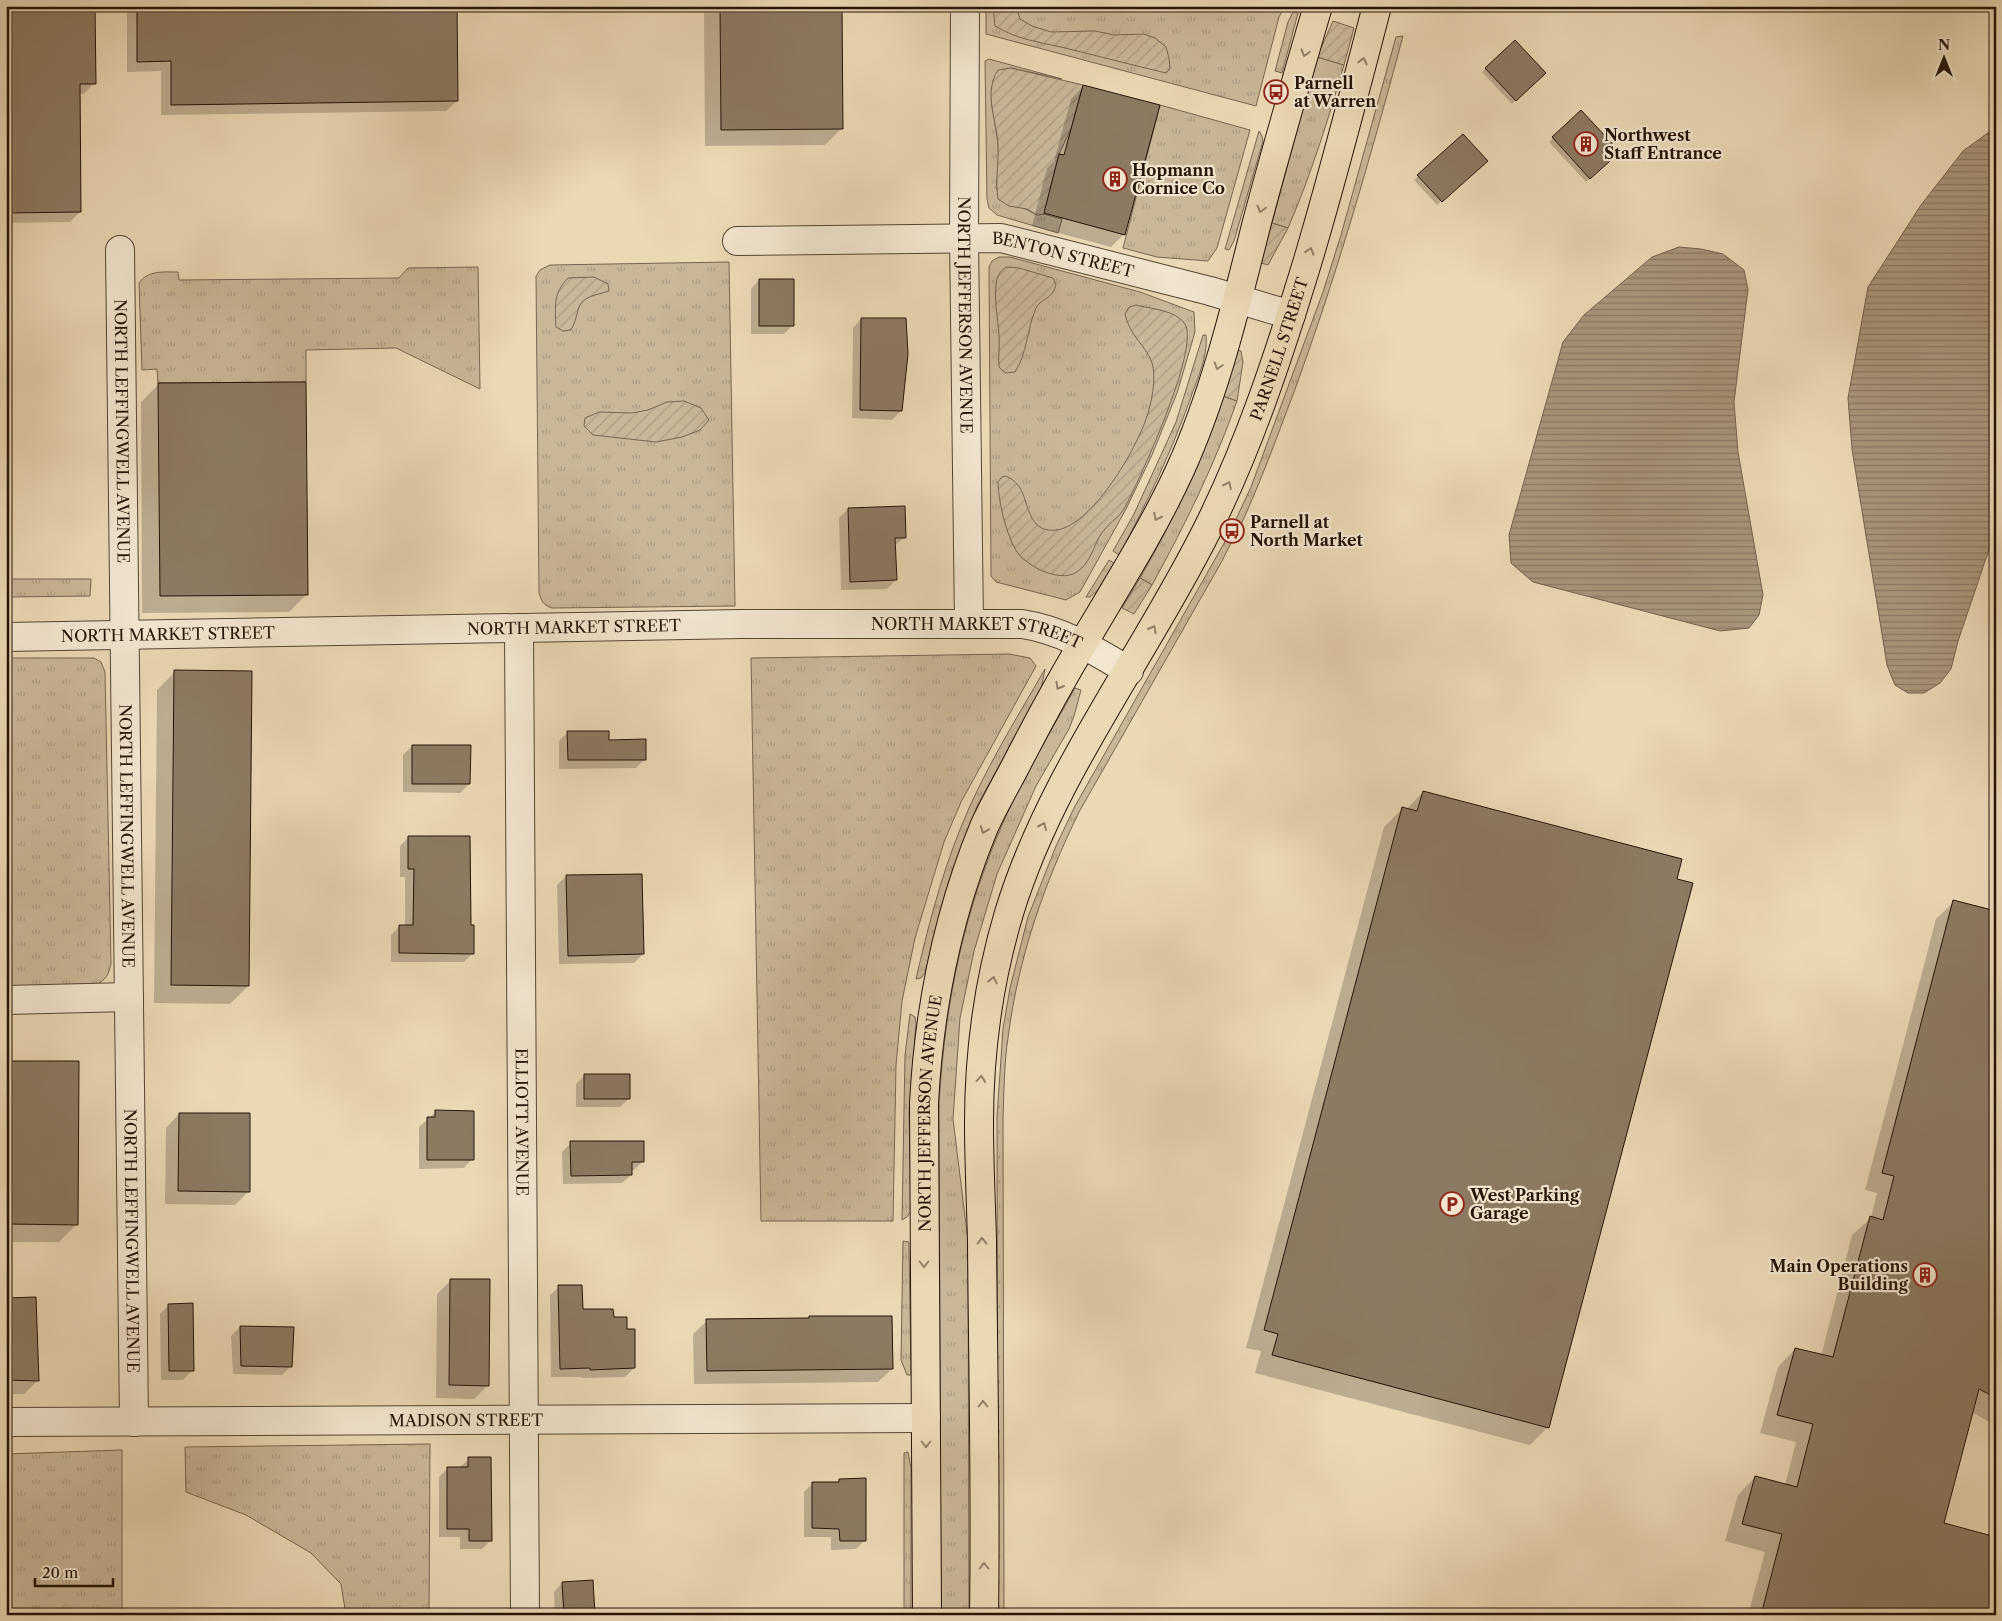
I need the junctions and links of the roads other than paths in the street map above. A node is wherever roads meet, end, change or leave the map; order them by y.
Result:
1 (965, 6) edge
2 (1318, 6) edge
3 (1377, 6) edge
4 (964, 238) junction
5 (737, 242) dead end
6 (120, 250) dead end
7 (1237, 299) junction
8 (1291, 315) junction
9 (969, 624) junction
10 (519, 628) junction
11 (124, 635) junction
12 (6, 637) edge
13 (1083, 644) junction
14 (1129, 671) junction
15 (129, 998) junction
16 (6, 1000) edge
17 (926, 1418) junction
18 (523, 1420) junction
19 (6, 1422) edge
20 (134, 1422) junction
21 (524, 1615) edge
22 (927, 1615) edge
23 (984, 1615) edge

1 - 4 street, NORTH JEFFERSON AVENUE
2 -> 7 main road
8 -> 3 main road, PARNELL STREET
4 - 5 street, BENTON STREET
4 - 7 street, BENTON STREET
4 - 9 street, NORTH JEFFERSON AVENUE
6 - 11 street, NORTH LEFFINGWELL AVENUE
7 - 8 street, BENTON STREET
7 -> 13 main road
14 -> 8 main road, PARNELL STREET
9 - 10 street, NORTH MARKET STREET
9 - 13 street, NORTH MARKET STREET
10 - 11 street, NORTH MARKET STREET
10 - 18 street, ELLIOTT AVENUE
11 - 12 street, NORTH MARKET STREET
11 - 15 street, NORTH LEFFINGWELL AVENUE
13 - 14 street, NORTH MARKET STREET
13 -> 17 main road, NORTH JEFFERSON AVENUE
23 -> 14 main road
15 - 16 street
15 - 20 street, NORTH LEFFINGWELL AVENUE
17 - 18 street, MADISON STREET
17 -> 22 main road, NORTH JEFFERSON AVENUE
18 - 20 street, MADISON STREET
18 - 21 street, ELLIOTT AVENUE
19 - 20 street, MADISON STREET

